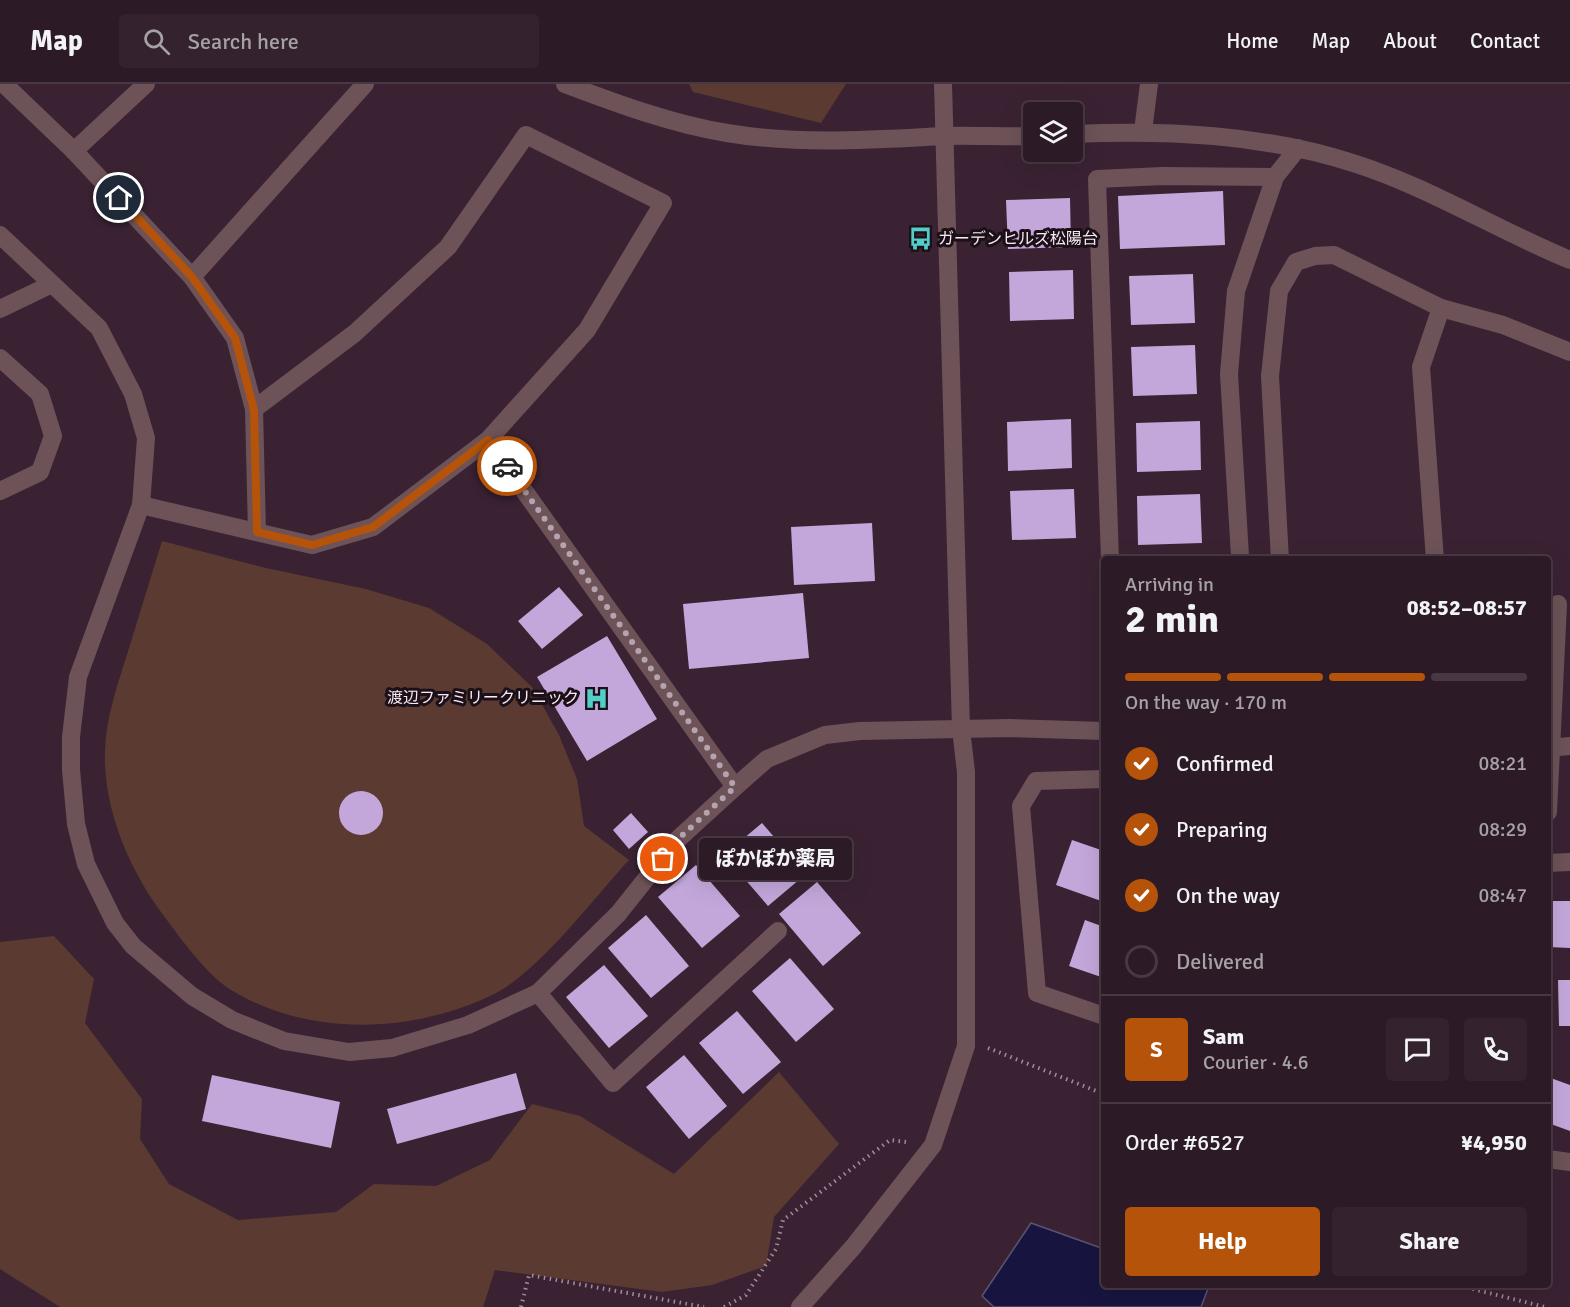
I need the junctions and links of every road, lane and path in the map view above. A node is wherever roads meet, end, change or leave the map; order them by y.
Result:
1 (4, 84) edge
2 (146, 84) edge
3 (365, 84) edge
4 (565, 84) edge
5 (943, 84) edge
6 (1149, 84) edge
7 (1143, 131) junction
8 (1083, 134) edge
9 (942, 136) junction
10 (1023, 136) edge
11 (1298, 148) junction
12 (74, 150) junction
13 (1275, 177) junction
14 (0, 235) edge
15 (1570, 260) edge
16 (192, 277) junction
17 (52, 284) junction
18 (1441, 308) junction
19 (0, 309) edge
20 (1570, 352) edge
21 (0, 358) edge
22 (254, 410) junction
23 (488, 440) junction
24 (0, 490) edge
25 (141, 505) junction
26 (257, 532) junction
27 (1110, 556) edge
28 (1240, 556) dead end
29 (1280, 556) edge
30 (1435, 556) edge
31 (1559, 604) edge
32 (961, 729) junction
33 (1101, 731) edge
34 (1551, 732) edge
35 (1570, 746) edge
36 (1551, 748) edge
37 (1101, 779) edge
38 (735, 787) junction
39 (1570, 862) edge
40 (1551, 863) edge
41 (778, 931) dead end
42 (538, 993) junction
43 (1101, 1015) edge
44 (966, 1046) junction
45 (1101, 1094) edge
46 (933, 1145) junction
47 (1551, 1159) edge
48 (1570, 1162) edge
49 (1469, 1288) edge
50 (521, 1307) edge
51 (704, 1307) edge
52 (724, 1307) edge
53 (800, 1307) edge
54 (1545, 1307) edge

1 - 12 street
2 - 12 street
3 - 16 street
4 - 9 street
5 - 9 street
6 - 7 street
7 - 8 street
7 - 11 street
9 - 10 street
9 - 32 street
11 - 13 street
11 - 15 street
12 - 16 street
13 - 27 street
13 - 28 street
14 - 17 street
16 - 22 street
17 - 19 street
17 - 25 street
18 - 20 street
18 - 29 street
18 - 30 street
21 - 24 street
22 - 23 street
22 - 26 street
23 - 26 street
23 - 38 street
25 - 26 street
25 - 42 street
31 - 34 street
32 - 33 street
32 - 38 street
32 - 44 street
35 - 36 street
37 - 43 street
38 - 42 street
39 - 40 street
41 - 42 street
44 - 45 path
44 - 46 street
46 - 52 path
46 - 53 street
47 - 48 street
49 - 54 path
50 - 51 path

